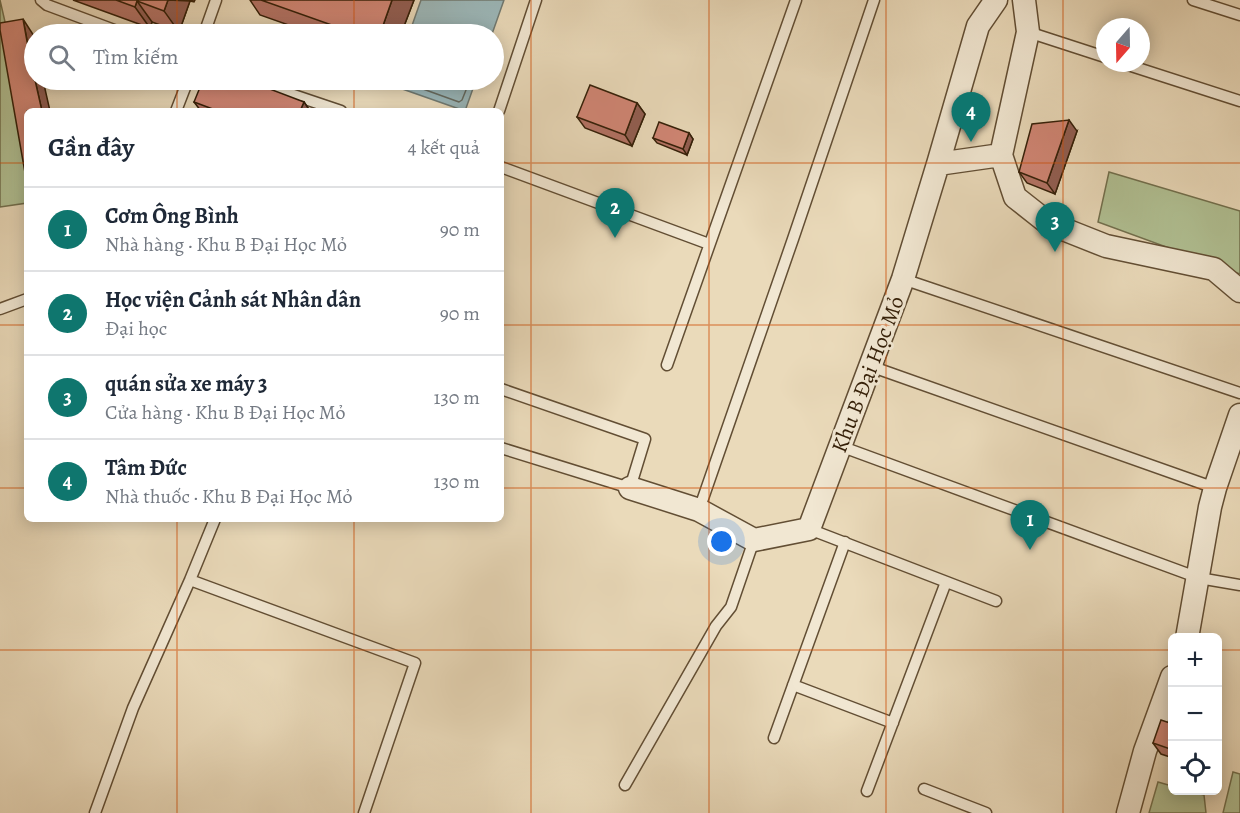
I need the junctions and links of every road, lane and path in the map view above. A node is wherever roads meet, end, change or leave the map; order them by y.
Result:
1 (41, 0) edge
2 (216, 0) edge
3 (536, 0) edge
4 (796, 0) edge
5 (874, 0) edge
6 (996, 0) edge
7 (1024, 0) edge
8 (1192, 0) edge
9 (1240, 15) edge
10 (98, 24) edge
11 (208, 24) edge
12 (1028, 32) junction
13 (1096, 54) edge
14 (1150, 72) edge
15 (184, 90) edge
16 (279, 90) edge
17 (1240, 101) edge
18 (177, 108) edge
19 (332, 108) edge
20 (500, 108) edge
21 (1001, 154) junction
22 (938, 164) junction
23 (504, 168) edge
24 (710, 244) junction
25 (903, 279) junction
26 (1240, 291) edge
27 (24, 300) edge
28 (1, 311) edge
29 (667, 365) dead end
30 (870, 366) junction
31 (504, 390) edge
32 (1240, 393) edge
33 (1240, 415) edge
34 (840, 446) junction
35 (504, 449) edge
36 (630, 488) junction
37 (1215, 488) junction
38 (699, 510) junction
39 (214, 522) edge
40 (809, 529) junction
41 (754, 540) junction
42 (845, 542) junction
43 (1199, 578) junction
44 (190, 580) junction
45 (946, 582) junction
46 (1240, 585) edge
47 (996, 601) dead end
48 (1188, 633) edge
49 (794, 685) junction
50 (1169, 687) edge
51 (893, 723) junction
52 (774, 738) dead end
53 (625, 785) dead end
54 (924, 789) dead end
55 (867, 790) dead end
56 (95, 813) edge
57 (364, 813) edge
58 (986, 813) edge
59 (1128, 813) edge

1 - 10 lane
2 - 11 lane
3 - 20 lane
4 - 24 lane
5 - 38 lane
6 - 22 street, Khu B Đại Học Mỏ
7 - 12 street
8 - 9 lane
12 - 13 lane
12 - 21 street
14 - 17 lane
15 - 18 lane
16 - 19 lane
21 - 22 street
21 - 26 street
22 - 25 street, Khu B Đại Học Mỏ
23 - 24 lane
24 - 29 lane
25 - 30 street, Khu B Đại Học Mỏ
25 - 32 lane
27 - 28 lane
30 - 34 street, Khu B Đại Học Mỏ
30 - 37 lane
31 - 36 lane
33 - 37 street
34 - 40 street, Khu B Đại Học Mỏ
34 - 43 lane
35 - 36 lane
36 - 38 street
37 - 43 street
38 - 41 street
39 - 44 lane
40 - 41 street
40 - 42 lane
41 - 53 lane
42 - 45 lane
42 - 49 lane
43 - 46 lane
43 - 48 street
44 - 56 lane
44 - 57 lane
45 - 47 lane
45 - 51 lane
49 - 51 lane
49 - 52 lane
50 - 59 street
51 - 55 lane
54 - 58 lane

